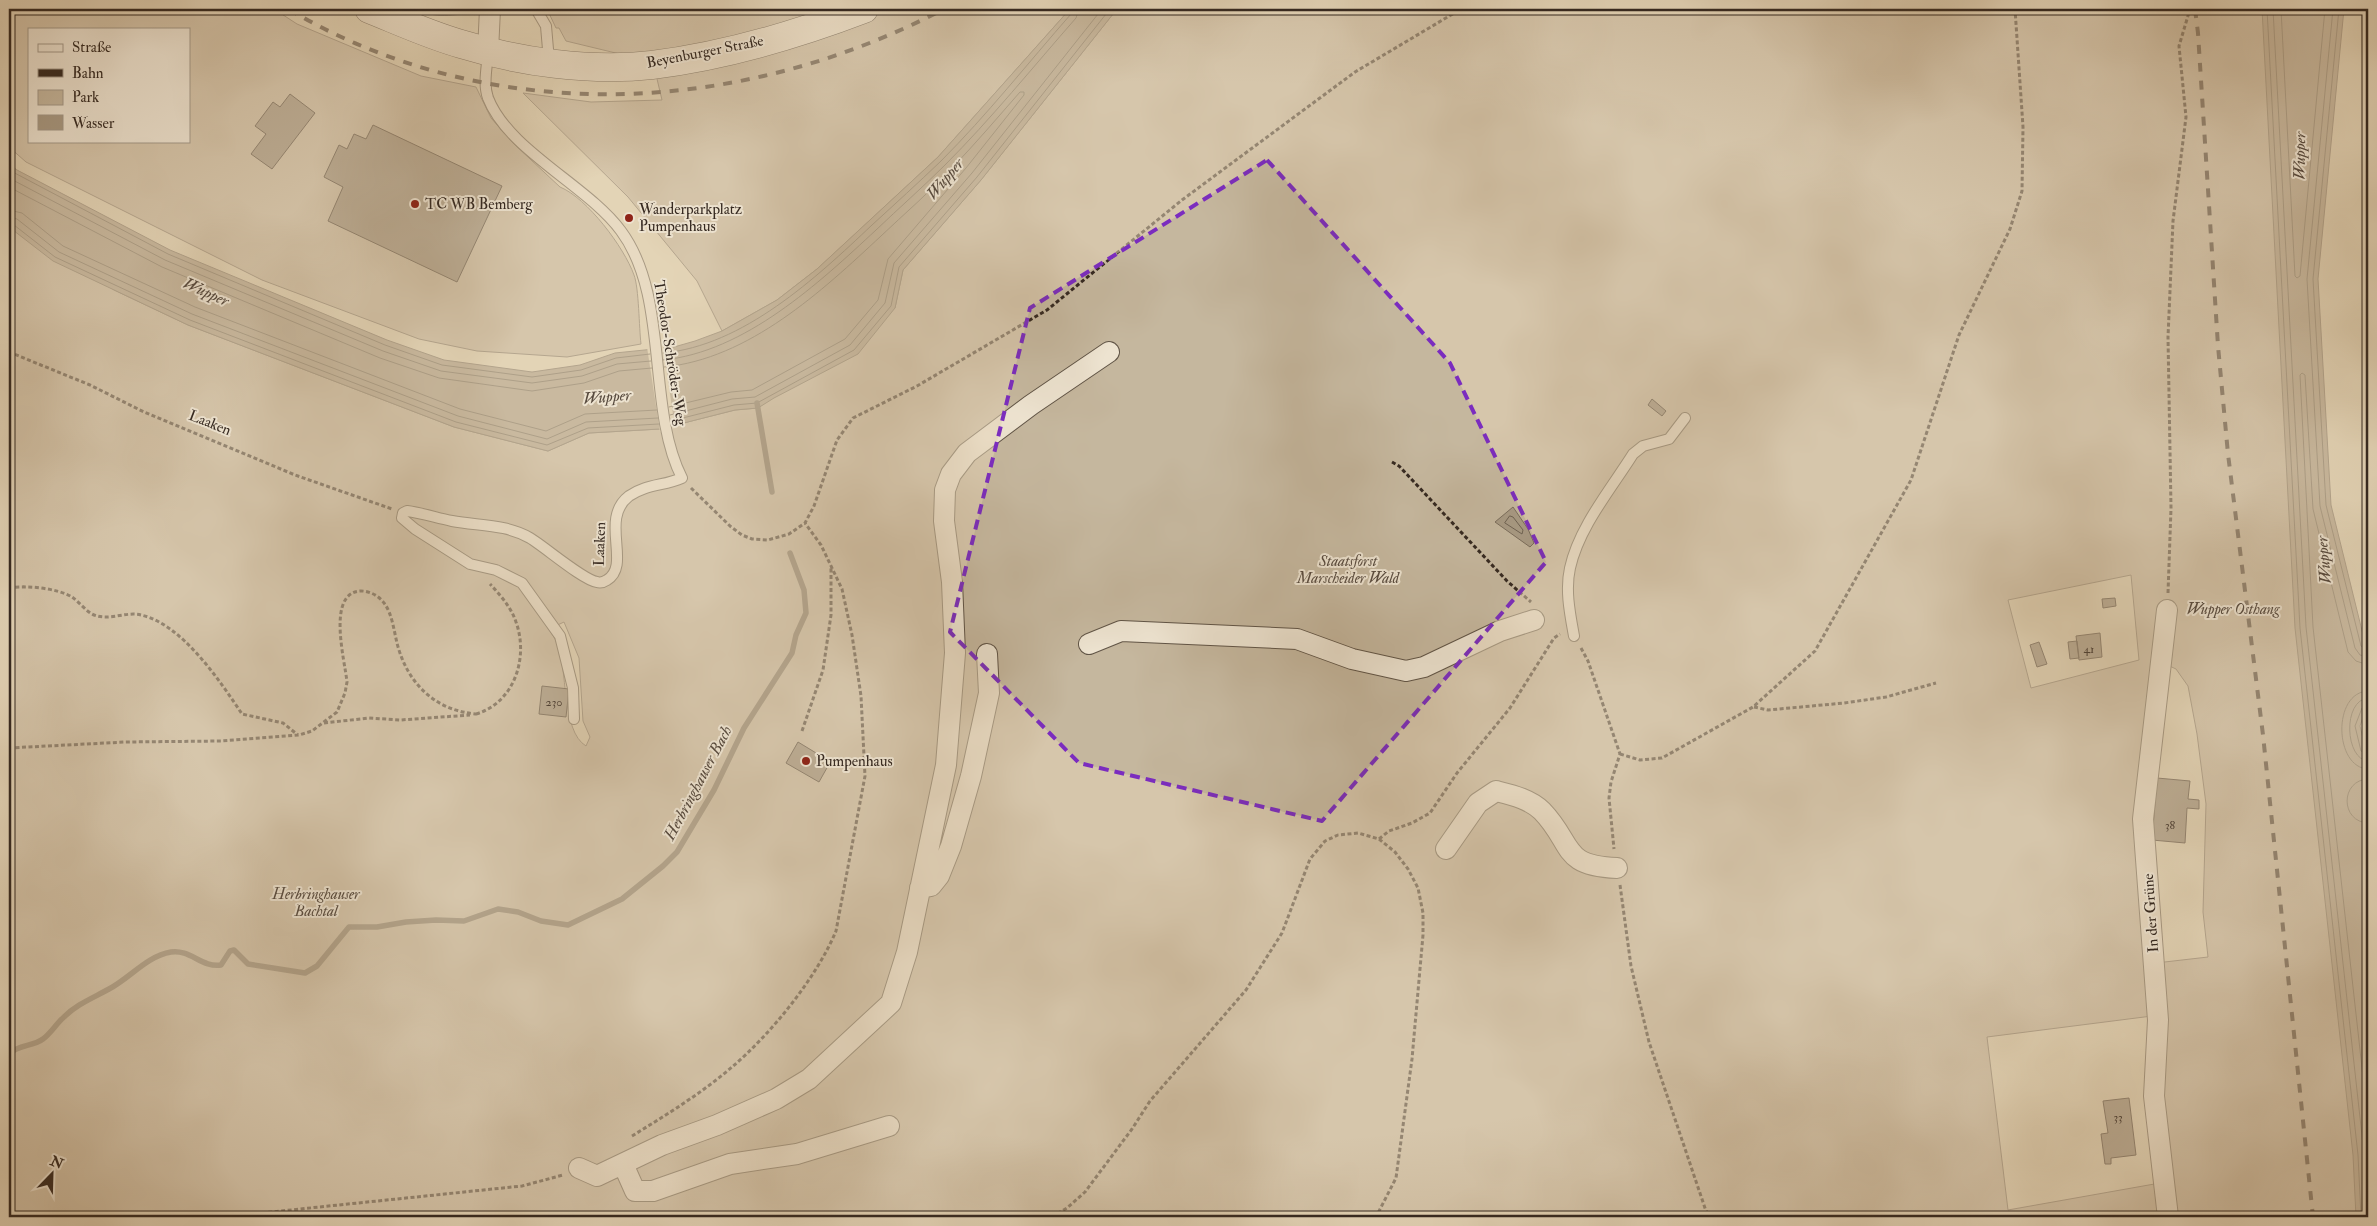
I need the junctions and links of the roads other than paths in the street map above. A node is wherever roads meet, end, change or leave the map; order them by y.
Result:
1 (369, 9) edge
2 (490, 9) edge
3 (536, 9) edge
4 (864, 9) edge
5 (488, 51) junction
6 (549, 62) junction
7 (1109, 352) dead end
8 (1685, 418) dead end
9 (682, 478) joint
10 (2167, 610) road end
11 (1535, 613) road end
12 (1574, 636) road end
13 (1089, 644) dead end
14 (987, 654) dead end
15 (574, 719) dead end
16 (1446, 849) dead end
17 (1617, 868) road end
18 (920, 888) junction
19 (889, 1126) dead end
20 (623, 1164) junction
21 (579, 1168) road end
22 (2168, 1217) edge

1 - 5 main road, Beyenburger Straße
2 - 5 street
3 - 6 lane
4 - 6 main road, Beyenburger Straße
5 - 6 main road, Beyenburger Straße
5 - 9 lane, Theodor-Schröder-Weg
7 - 18 street
8 - 12 lane
9 - 15 lane, Laaken
10 - 22 street, In der Grüne
11 - 13 street
14 - 18 street
16 - 17 street
18 - 20 street
19 - 20 street
20 - 21 street

